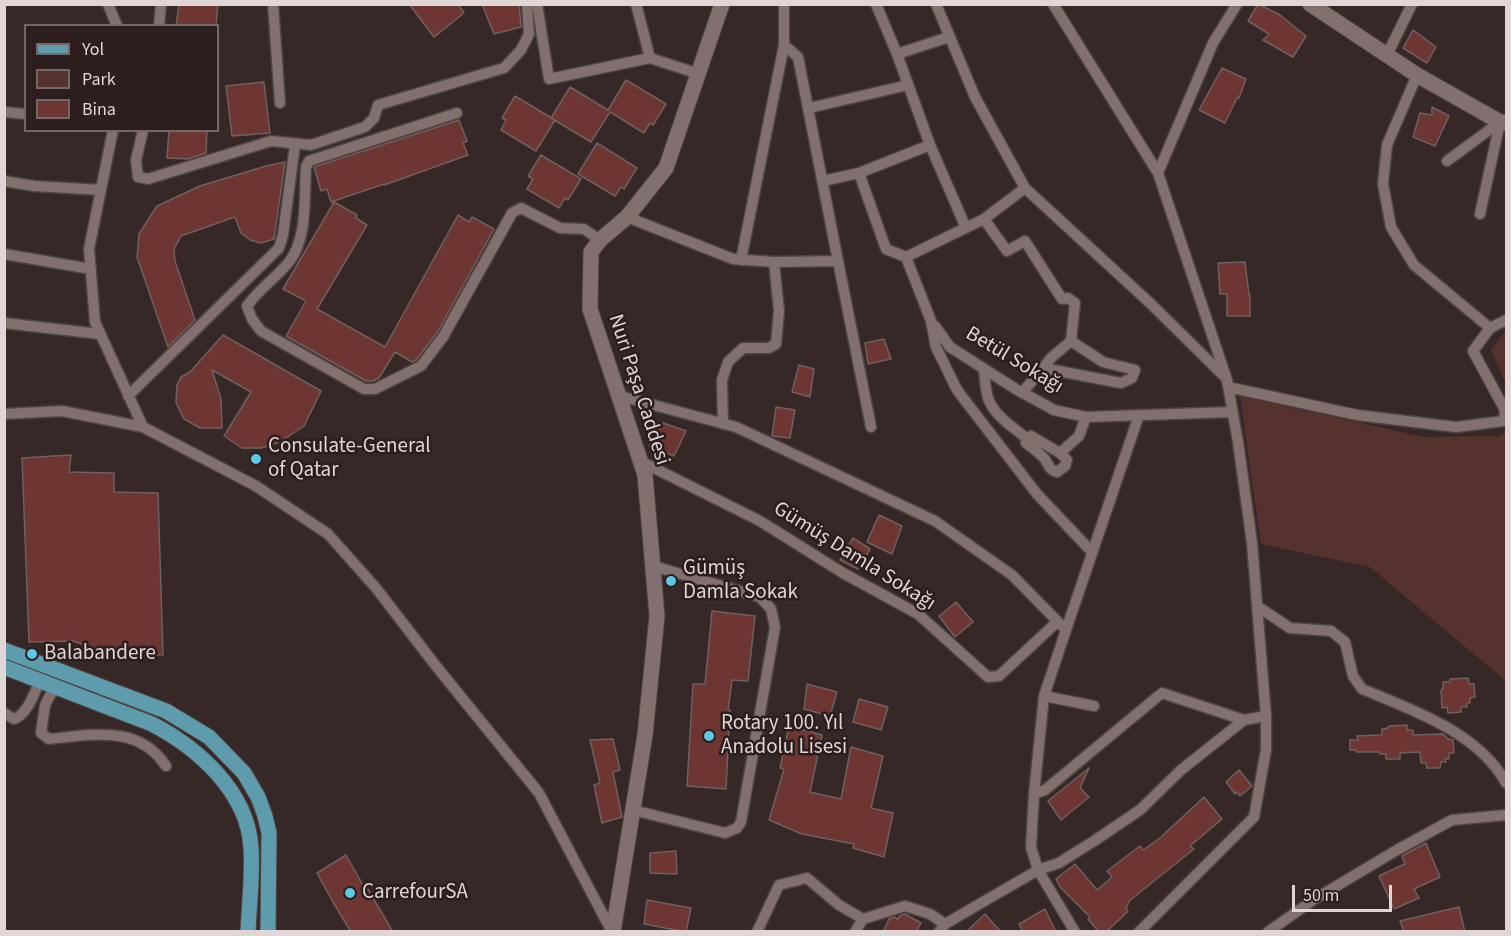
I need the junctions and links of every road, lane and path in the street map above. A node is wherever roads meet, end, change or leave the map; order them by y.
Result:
1 (108, 4) edge
2 (161, 4) edge
3 (273, 4) edge
4 (527, 4) edge
5 (537, 4) edge
6 (636, 4) edge
7 (722, 4) edge
8 (783, 4) edge
9 (876, 4) edge
10 (936, 4) edge
11 (1053, 4) edge
12 (1238, 4) edge
13 (1310, 4) edge
14 (1412, 4) edge
15 (116, 24) edge
16 (159, 24) edge
17 (949, 37) junction
18 (784, 45) junction
19 (897, 54) junction
20 (1387, 55) junction
21 (650, 58) junction
22 (699, 74) junction
23 (1417, 75) junction
24 (908, 85) junction
25 (280, 103) dead end
26 (809, 108) junction
27 (4, 112) edge
28 (457, 113) dead end
29 (24, 114) edge
30 (1503, 122) edge
31 (113, 132) edge
32 (143, 132) edge
33 (295, 145) junction
34 (930, 145) junction
35 (1447, 161) dead end
36 (859, 173) junction
37 (1158, 173) junction
38 (4, 181) edge
39 (823, 181) junction
40 (1025, 188) junction
41 (101, 190) junction
42 (1480, 214) dead end
43 (627, 217) junction
44 (984, 219) junction
45 (966, 228) junction
46 (600, 240) junction
47 (4, 254) edge
48 (906, 257) junction
49 (741, 260) junction
50 (838, 261) junction
51 (774, 262) junction
52 (91, 269) junction
53 (1506, 320) edge
54 (931, 321) junction
55 (4, 322) edge
56 (1490, 328) junction
57 (100, 334) junction
58 (1071, 341) junction
59 (1043, 368) junction
60 (984, 369) junction
61 (1228, 383) junction
62 (1022, 393) junction
63 (128, 396) junction
64 (620, 396) junction
65 (1232, 412) junction
66 (4, 414) edge
67 (1139, 415) junction
68 (1086, 417) junction
69 (723, 424) junction
70 (142, 427) junction
71 (871, 427) dead end
72 (1028, 440) junction
73 (1060, 453) junction
74 (640, 461) junction
75 (1092, 552) junction
76 (653, 566) junction
77 (1257, 606) junction
78 (1061, 626) junction
79 (4, 650) edge
80 (4, 667) edge
81 (47, 683) junction
82 (1044, 696) junction
83 (1094, 706) dead end
84 (4, 712) edge
85 (1266, 716) junction
86 (1244, 720) junction
87 (166, 766) dead end
88 (1506, 783) edge
89 (1034, 794) junction
90 (633, 810) junction
91 (1506, 815) edge
92 (1038, 870) junction
93 (863, 919) junction
94 (942, 928) edge
95 (248, 932) edge
96 (268, 932) edge
97 (612, 932) edge
98 (757, 932) edge
99 (855, 932) edge
100 (1075, 932) edge
101 (1139, 932) edge
102 (1268, 932) edge

1 - 15 street
2 - 16 street
3 - 25 street
4 - 33 street
5 - 21 street
6 - 21 street
7 - 22 street
8 - 18 street
9 - 19 street
10 - 17 street
11 - 37 street
12 - 37 street
13 - 20 street
14 - 20 street
17 - 19 street
17 - 40 street
18 - 26 street
18 - 49 street
19 - 24 street
20 - 23 street
21 - 22 street
22 - 43 street
23 - 30 street
23 - 56 street
24 - 26 street
24 - 34 street
26 - 39 street
27 - 29 street
28 - 46 street
30 - 35 street
30 - 42 street
31 - 41 street
32 - 33 street
33 - 63 street
34 - 36 street
34 - 45 street
36 - 39 street
36 - 48 street
37 - 61 street
38 - 41 street
39 - 50 street
40 - 44 street
40 - 61 street
41 - 52 street
43 - 46 street
43 - 49 street
44 - 45 street
44 - 58 street
45 - 48 street
46 - 64 street, Nuri Paşa Caddesi
47 - 52 street
48 - 54 street
49 - 51 street
50 - 51 street
50 - 71 street
51 - 69 street
52 - 57 street
53 - 56 street
54 - 60 street, Betül Sokağı
54 - 75 street
55 - 57 street
56 - 61 street
57 - 63 street
58 - 59 street
58 - 59 street
59 - 62 street
60 - 62 street, Betül Sokağı
60 - 72 street
61 - 65 street
62 - 68 street, Betül Sokağı
63 - 70 street
64 - 69 street
64 - 74 street, Nuri Paşa Caddesi
65 - 67 street, Betül Sokağı
65 - 77 street
66 - 70 street
67 - 68 street, Betül Sokağı
67 - 75 street, Gümüş Damla Sokağı
68 - 73 street
69 - 78 street
70 - 97 street
72 - 73 street
72 - 73 street
74 - 76 street, Nuri Paşa Caddesi
74 - 78 street, Gümüş Damla Sokağı
75 - 78 street, Gümüş Damla Sokağı
76 - 90 street, Nuri Paşa Caddesi
76 - 90 street
77 - 85 street
77 - 88 street
78 - 82 street
79 - 96 main road
80 - 81 main road
81 - 84 street
81 - 87 street
81 - 95 main road
82 - 83 street
82 - 89 street
85 - 86 street
85 - 101 street
86 - 89 street
86 - 92 street
89 - 92 street
90 - 97 street, Nuri Paşa Caddesi
91 - 102 street
92 - 94 street
92 - 100 street
93 - 94 street
93 - 98 street
93 - 99 street

